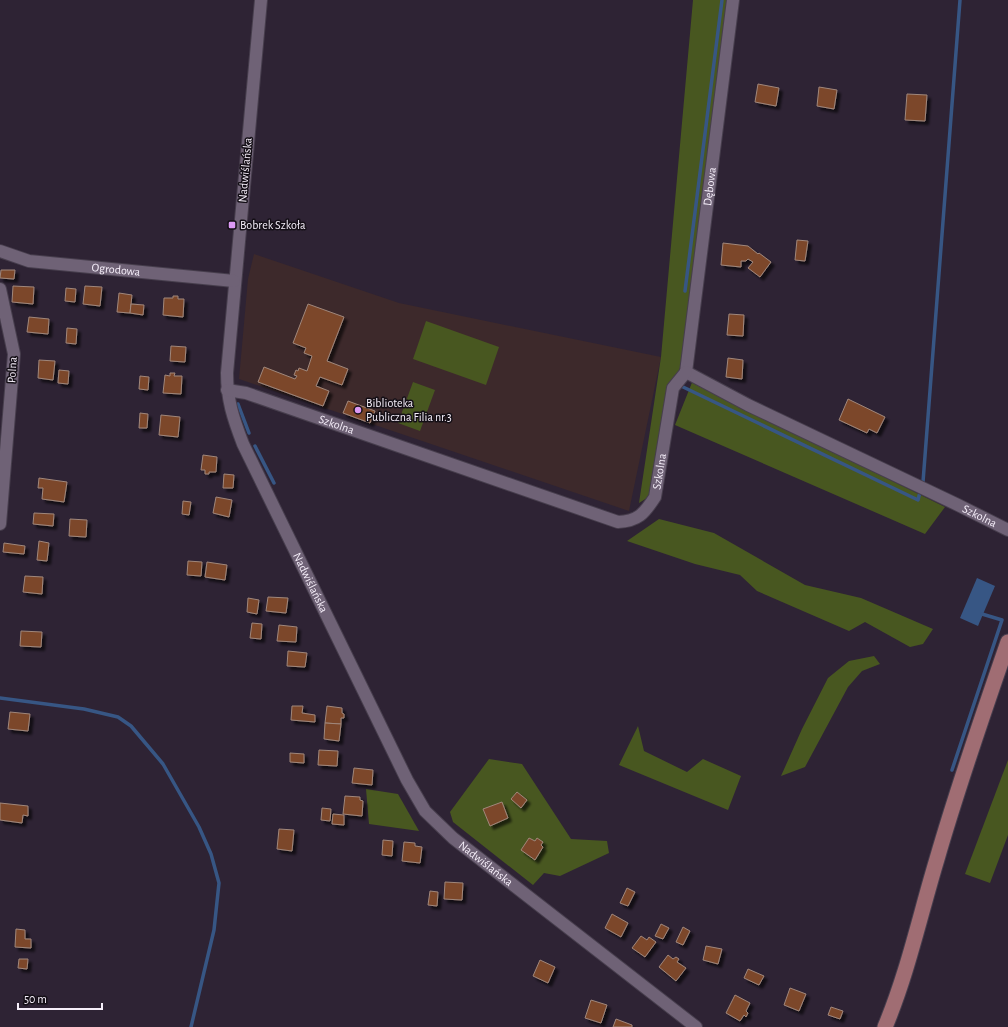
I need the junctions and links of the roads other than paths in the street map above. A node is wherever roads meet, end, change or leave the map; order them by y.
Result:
1 (261, 0) edge
2 (733, 0) edge
3 (0, 251) edge
4 (234, 282) junction
5 (0, 289) edge
6 (686, 372) junction
7 (226, 390) junction
8 (0, 524) edge
9 (1008, 530) edge
10 (1008, 642) edge
11 (696, 1027) edge
12 (885, 1027) edge

1 - 4 street, Nadwiślańska
2 - 6 street, Dębowa
3 - 4 street, Ogrodowa
4 - 7 street, Nadwiślańska
5 - 8 street, Polna
6 - 7 street, Szkolna
6 - 9 street, Szkolna
7 - 11 street, Nadwiślańska
10 - 12 main road

